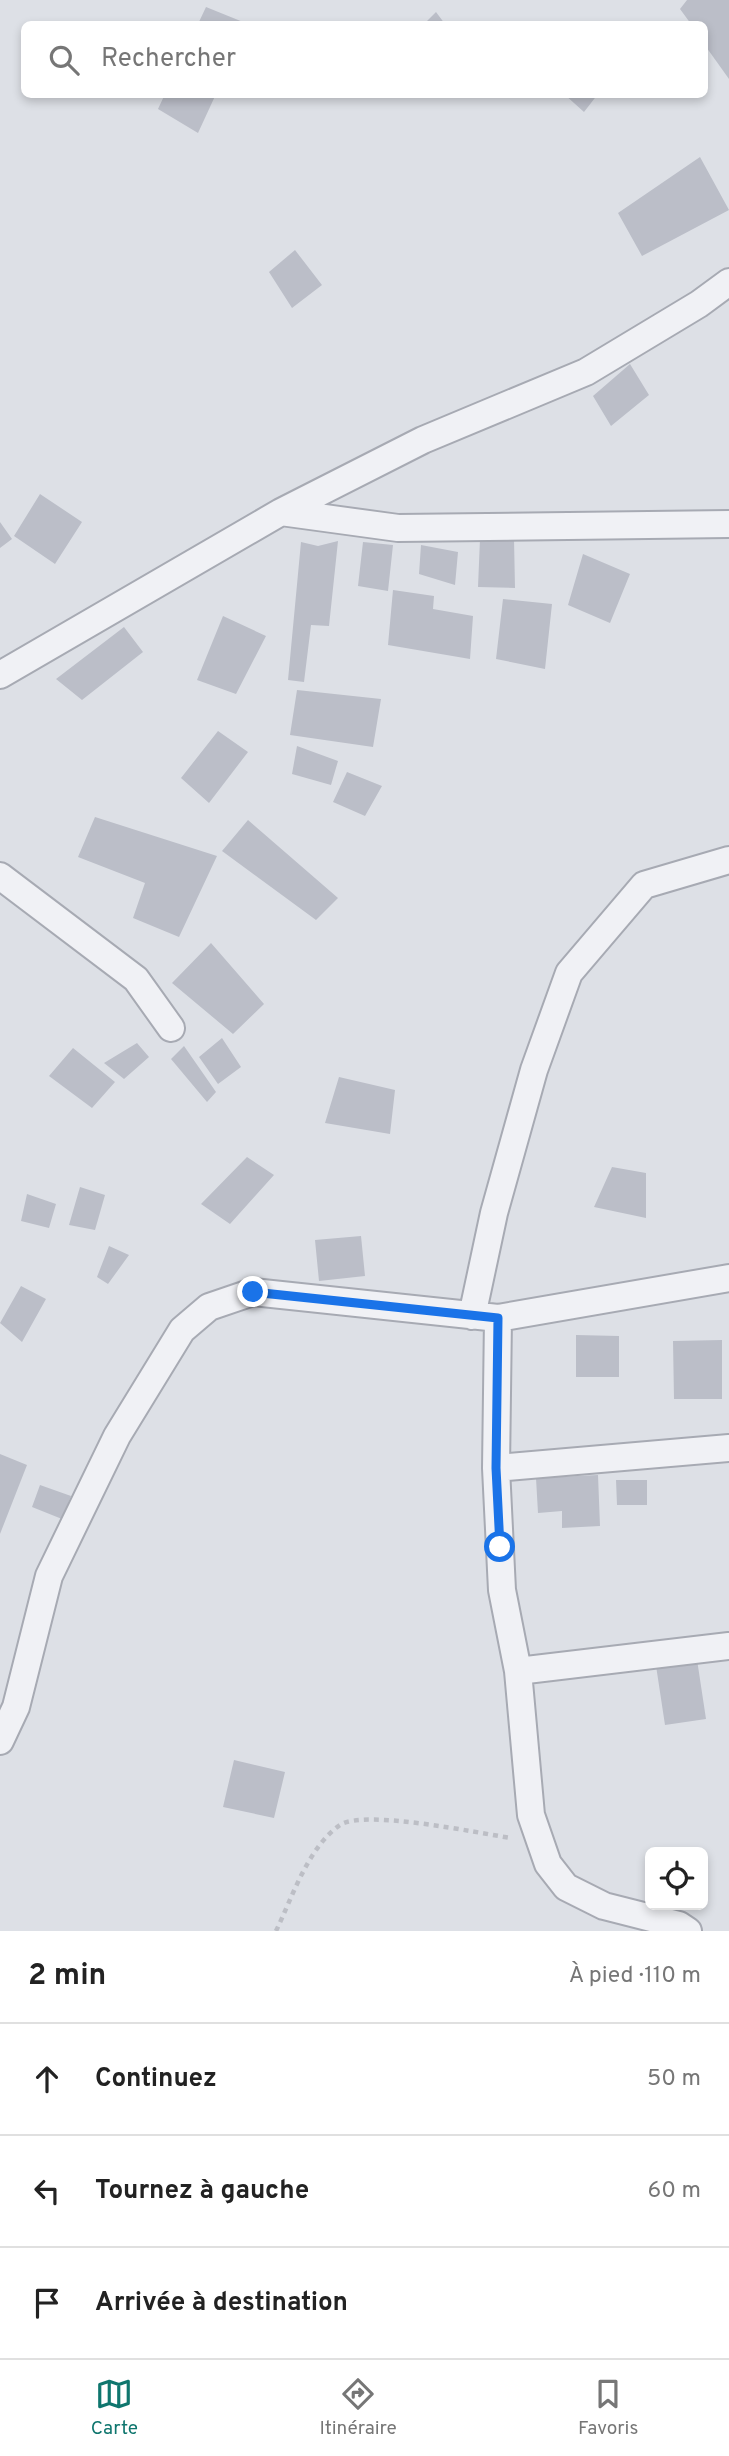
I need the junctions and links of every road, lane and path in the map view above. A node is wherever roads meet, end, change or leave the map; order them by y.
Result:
1 (729, 282) edge
2 (281, 512) junction
3 (729, 524) edge
4 (0, 676) edge
5 (729, 860) edge
6 (0, 876) edge
7 (171, 1028) dead end
8 (729, 1278) edge
9 (485, 1317) junction
10 (729, 1448) edge
11 (496, 1468) junction
12 (729, 1646) edge
13 (518, 1671) junction
14 (0, 1741) edge
15 (540, 1842) junction
16 (276, 1931) edge
17 (688, 1931) edge

1 - 2 street
2 - 3 street
2 - 4 street
5 - 9 street
6 - 7 street
8 - 9 street
9 - 11 street
9 - 14 street
10 - 11 street
11 - 13 street
12 - 13 street
13 - 15 street
15 - 16 path
15 - 17 street

